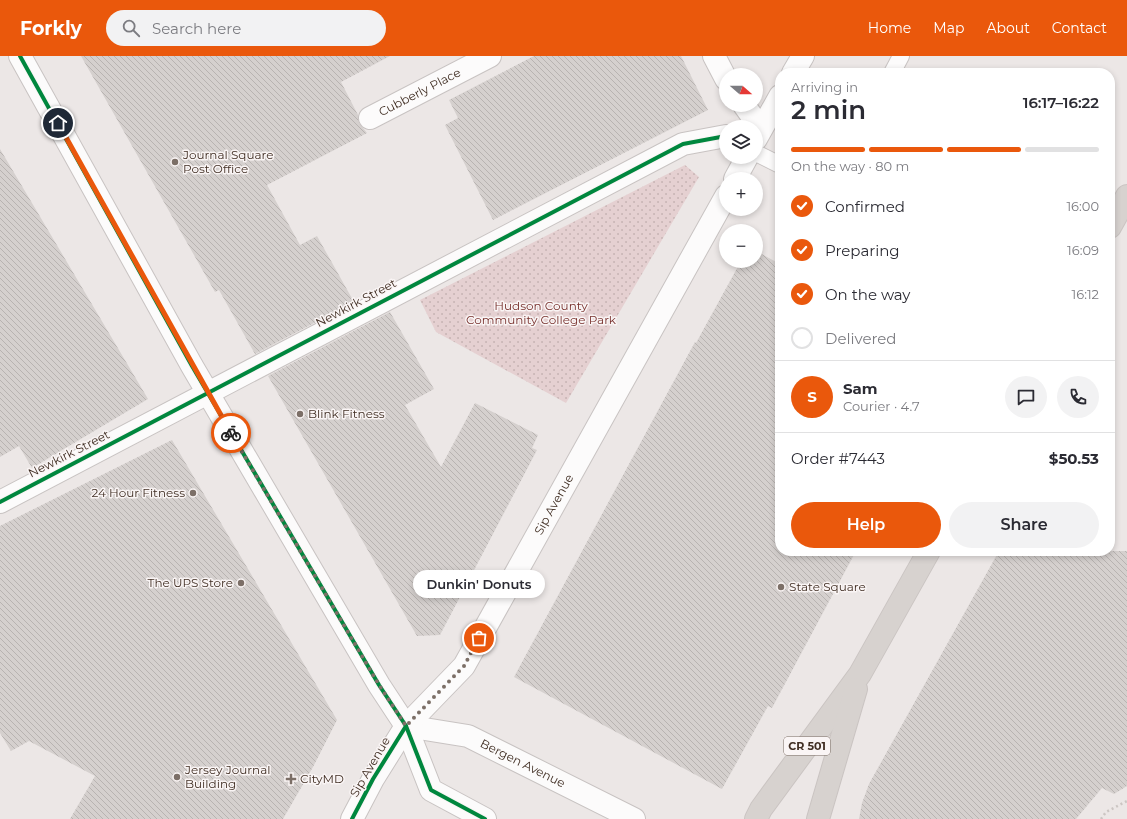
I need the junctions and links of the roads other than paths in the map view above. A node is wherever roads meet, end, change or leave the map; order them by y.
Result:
1 (20, 56) edge
2 (490, 56) edge
3 (714, 56) edge
4 (803, 56) edge
5 (901, 56) edge
6 (720, 68) edge
7 (796, 68) edge
8 (895, 68) edge
9 (775, 104) edge
10 (370, 118) dead end
11 (763, 125) edge
12 (719, 137) edge
13 (763, 156) edge
14 (775, 162) edge
15 (1127, 196) edge
16 (719, 209) edge
17 (1115, 217) edge
18 (209, 393) junction
19 (0, 502) edge
20 (926, 556) edge
21 (860, 674) junction
22 (406, 726) junction
23 (352, 819) edge
24 (485, 819) edge
25 (634, 819) edge
26 (756, 819) edge
27 (818, 819) edge

1 - 18 street
2 - 10 street, Cubberly Place
3 - 6 street
4 - 7 street
5 - 8 lane
9 - 11 street
12 - 18 street, Newkirk Street
13 - 14 lane
15 - 17 main road
16 - 22 street, Sip Avenue
18 - 19 street, Newkirk Street
18 - 22 street
20 - 21 main road, CR 501
21 - 26 main road, CR 501
21 - 27 main road, CR 501
22 - 23 street, Sip Avenue
22 - 24 street
22 - 25 street, Bergen Avenue

